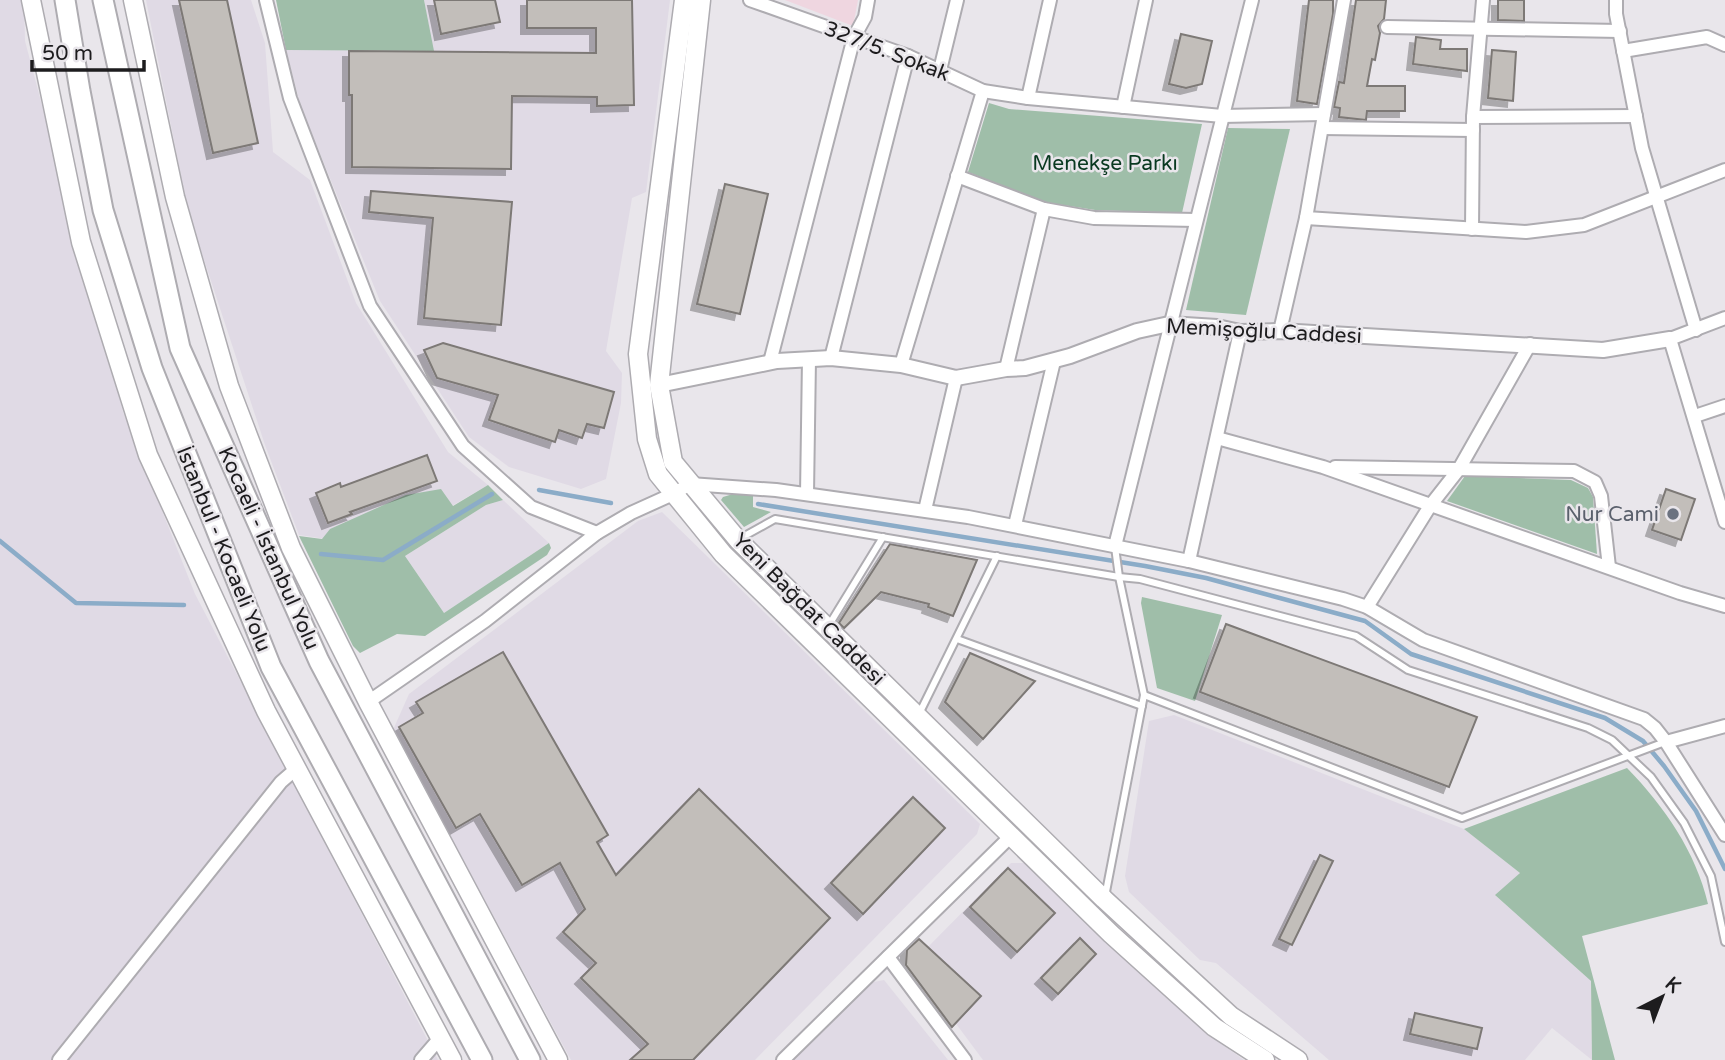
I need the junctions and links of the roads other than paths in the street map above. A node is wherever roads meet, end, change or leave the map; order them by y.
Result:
1 (31, 0) edge
2 (65, 0) edge
3 (103, 0) edge
4 (133, 0) edge
5 (266, 0) edge
6 (684, 0) edge
7 (701, 0) edge
8 (750, 0) edge
9 (868, 0) edge
10 (957, 0) edge
11 (1050, 0) edge
12 (1146, 0) edge
13 (1252, 0) edge
14 (1344, 0) edge
15 (1483, 0) edge
16 (1617, 1) edge
17 (1387, 27) dead end
18 (1481, 28) junction
19 (1620, 30) junction
20 (854, 37) junction
21 (1725, 45) edge
22 (1623, 51) junction
23 (908, 56) junction
24 (940, 70) junction
25 (983, 91) junction
26 (1028, 99) junction
27 (1123, 107) junction
28 (1324, 114) junction
29 (1222, 116) junction
30 (1636, 116) junction
31 (1473, 124) junction
32 (1322, 128) junction
33 (1725, 170) edge
34 (957, 176) junction
35 (1656, 196) junction
36 (1044, 209) junction
37 (1306, 218) junction
38 (1196, 220) junction
39 (1472, 229) junction
40 (1725, 318) edge
41 (1169, 324) junction
42 (1696, 330) junction
43 (1280, 331) junction
44 (1240, 332) junction
45 (1670, 339) junction
46 (1530, 344) junction
47 (831, 358) junction
48 (809, 359) junction
49 (1054, 361) junction
50 (770, 362) junction
51 (901, 365) junction
52 (1006, 369) junction
53 (956, 379) junction
54 (659, 385) junction
55 (1725, 406) edge
56 (1695, 416) junction
57 (1217, 438) junction
58 (1323, 467) junction
59 (1459, 469) junction
60 (690, 484) junction
61 (673, 494) junction
62 (807, 494) junction
63 (1723, 504) edge
64 (1430, 506) junction
65 (925, 510) junction
66 (1725, 522) edge
67 (1015, 525) junction
68 (597, 533) junction
69 (883, 537) junction
70 (738, 540) junction
71 (1116, 550) junction
72 (998, 556) junction
73 (1189, 561) junction
74 (1609, 567) junction
75 (1119, 577) junction
76 (1725, 606) edge
77 (1367, 607) junction
78 (827, 628) junction
79 (957, 639) junction
80 (1144, 695) junction
81 (368, 702) junction
82 (1142, 706) junction
83 (917, 717) junction
84 (1725, 726) edge
85 (1661, 744) junction
86 (1628, 755) junction
87 (296, 769) junction
88 (1012, 835) junction
89 (1725, 835) edge
90 (1104, 899) junction
91 (1725, 942) edge
92 (888, 957) junction
93 (440, 1038) junction
94 (59, 1060) edge
95 (421, 1060) edge
96 (452, 1060) edge
97 (482, 1060) edge
98 (530, 1060) edge
99 (558, 1060) edge
100 (783, 1060) edge
101 (965, 1060) edge
102 (1265, 1060) edge
103 (1298, 1060) edge

1 - 87 main road
2 - 97 highway, İstanbul - Kocaeli Yolu
3 - 98 highway, Kocaeli - İstanbul Yolu
4 - 81 main road
5 - 68 street
6 - 61 main road, Yeni Bağdat Caddesi
7 - 54 main road, Yeni Bağdat Caddesi
8 - 20 street, 327/5. Sokak
9 - 20 street
10 - 24 street
11 - 26 street
12 - 27 street
13 - 29 street
14 - 28 street
15 - 18 street
16 - 19 street
17 - 18 street
18 - 19 street
18 - 31 street
19 - 22 street
20 - 23 street, 327/5. Sokak
20 - 50 street
21 - 22 street
22 - 30 street
23 - 24 street, 327/5. Sokak
23 - 47 street
24 - 25 street, 327/5. Sokak
25 - 26 street, 327/5. Sokak
25 - 34 street
26 - 27 street, 327/5. Sokak
27 - 29 street, 327/5. Sokak
28 - 29 street, 327/5. Sokak
28 - 32 street
29 - 38 street
30 - 31 street
30 - 35 street
31 - 32 street
31 - 39 street
32 - 37 street
33 - 35 street
34 - 36 street
34 - 51 street
35 - 39 street
35 - 42 street
36 - 38 street
36 - 52 street
37 - 39 street
37 - 43 street
38 - 41 street
40 - 42 street
41 - 44 street, Memişoğlu Caddesi
41 - 49 street, Memişoğlu Caddesi
41 - 71 street
42 - 45 street
43 - 44 street, Memişoğlu Caddesi
43 - 46 street, Memişoğlu Caddesi
44 - 57 street
45 - 46 street, Memişoğlu Caddesi
45 - 56 street
46 - 59 street
47 - 48 street, Memişoğlu Caddesi
47 - 51 street, Memişoğlu Caddesi
48 - 50 street, Memişoğlu Caddesi
48 - 62 street
49 - 52 street, Memişoğlu Caddesi
49 - 67 street
50 - 54 street, Memişoğlu Caddesi
51 - 53 street, Memişoğlu Caddesi
52 - 53 street, Memişoğlu Caddesi
53 - 65 street
54 - 60 main road, Yeni Bağdat Caddesi
55 - 56 street
56 - 63 street
57 - 58 street
57 - 73 street
58 - 59 street
58 - 64 street
59 - 64 street
59 - 74 street
60 - 61 street
60 - 62 street
60 - 70 main road, Yeni Bağdat Caddesi
61 - 68 street
61 - 88 main road, Yeni Bağdat Caddesi
62 - 65 street
63 - 66 street
64 - 74 street
64 - 77 street
65 - 67 street
67 - 71 street
68 - 81 street
69 - 70 lane
69 - 72 lane
69 - 78 lane
70 - 78 main road, Yeni Bağdat Caddesi
71 - 73 street
71 - 75 lane
72 - 75 lane
72 - 79 lane
73 - 77 street
74 - 76 street
75 - 80 lane
75 - 86 lane
77 - 85 street
78 - 83 main road, Yeni Bağdat Caddesi
79 - 82 lane
79 - 83 lane
80 - 82 lane
80 - 86 lane
81 - 99 main road
82 - 90 lane
83 - 90 main road, Yeni Bağdat Caddesi
84 - 85 street
85 - 86 lane
85 - 89 street
86 - 91 lane
87 - 93 main road
87 - 94 street
88 - 92 street
88 - 102 main road, Yeni Bağdat Caddesi
90 - 103 main road, Yeni Bağdat Caddesi
92 - 100 street
92 - 101 street
93 - 95 street
93 - 96 main road

